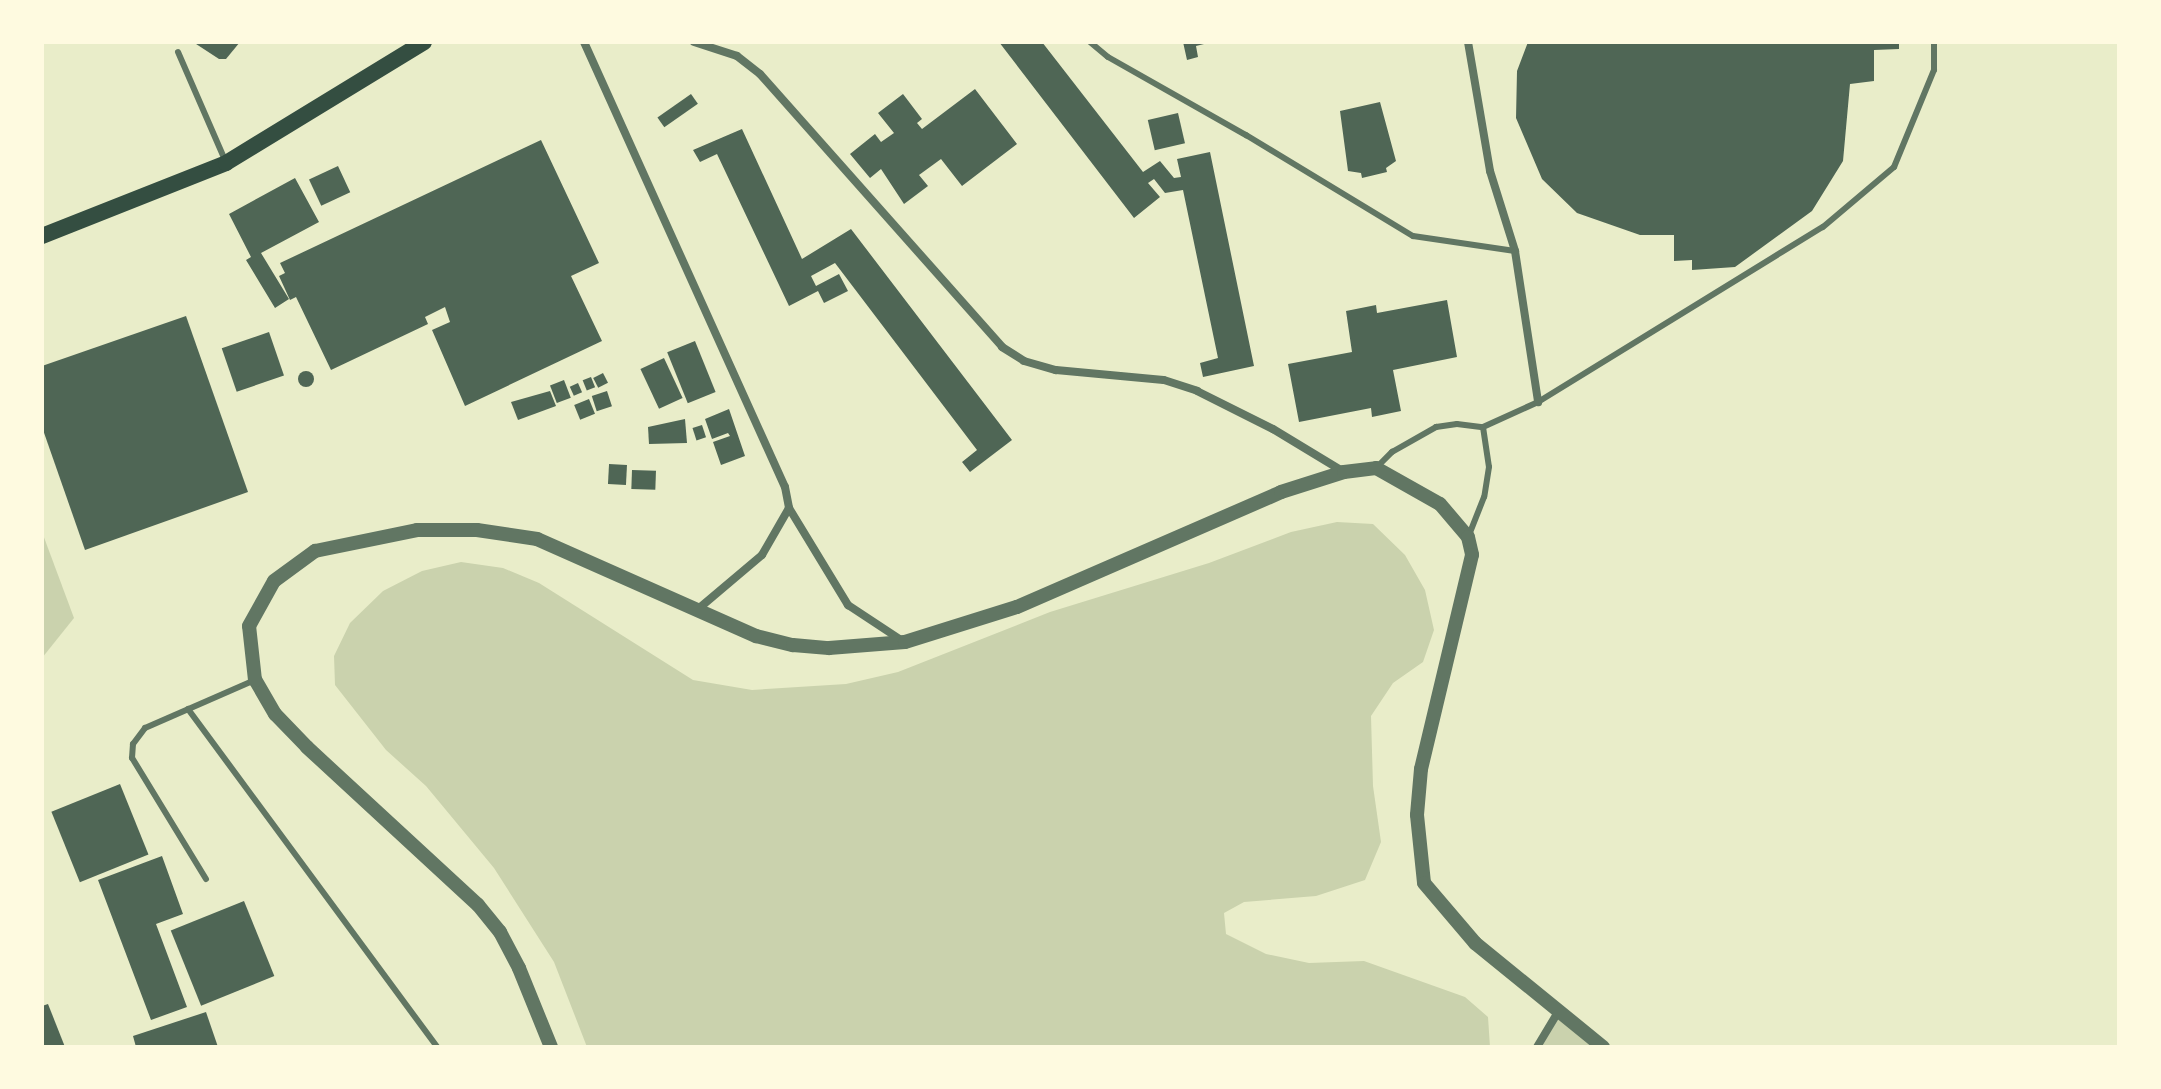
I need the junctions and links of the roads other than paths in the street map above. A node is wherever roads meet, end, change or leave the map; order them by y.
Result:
1 (424, 42) edge
2 (584, 42) edge
3 (694, 42) edge
4 (1090, 42) edge
5 (1468, 42) edge
6 (1934, 42) edge
7 (178, 52) dead end
8 (226, 163) junction
9 (42, 236) edge
10 (1515, 251) junction
11 (1538, 402) junction
12 (1483, 427) junction
13 (1376, 468) junction
14 (1344, 472) junction
15 (789, 508) junction
16 (1468, 537) junction
17 (697, 610) junction
18 (905, 642) junction
19 (255, 680) junction
20 (188, 709) junction
21 (206, 879) dead end
22 (1558, 1012) junction
23 (437, 1047) edge
24 (551, 1047) edge
25 (1537, 1047) edge
26 (1603, 1047) edge

1 - 8 main road
2 - 15 street
3 - 14 street
4 - 10 lane
5 - 10 street
6 - 11 lane
7 - 8 lane
8 - 9 main road
10 - 11 street
11 - 12 lane
12 - 13 lane
12 - 16 lane
13 - 14 street
13 - 16 street
14 - 18 street
15 - 17 street
15 - 18 street
16 - 22 street
17 - 18 street
17 - 19 street
19 - 20 lane
19 - 24 street
20 - 21 lane
20 - 23 lane
22 - 25 street
22 - 26 street

